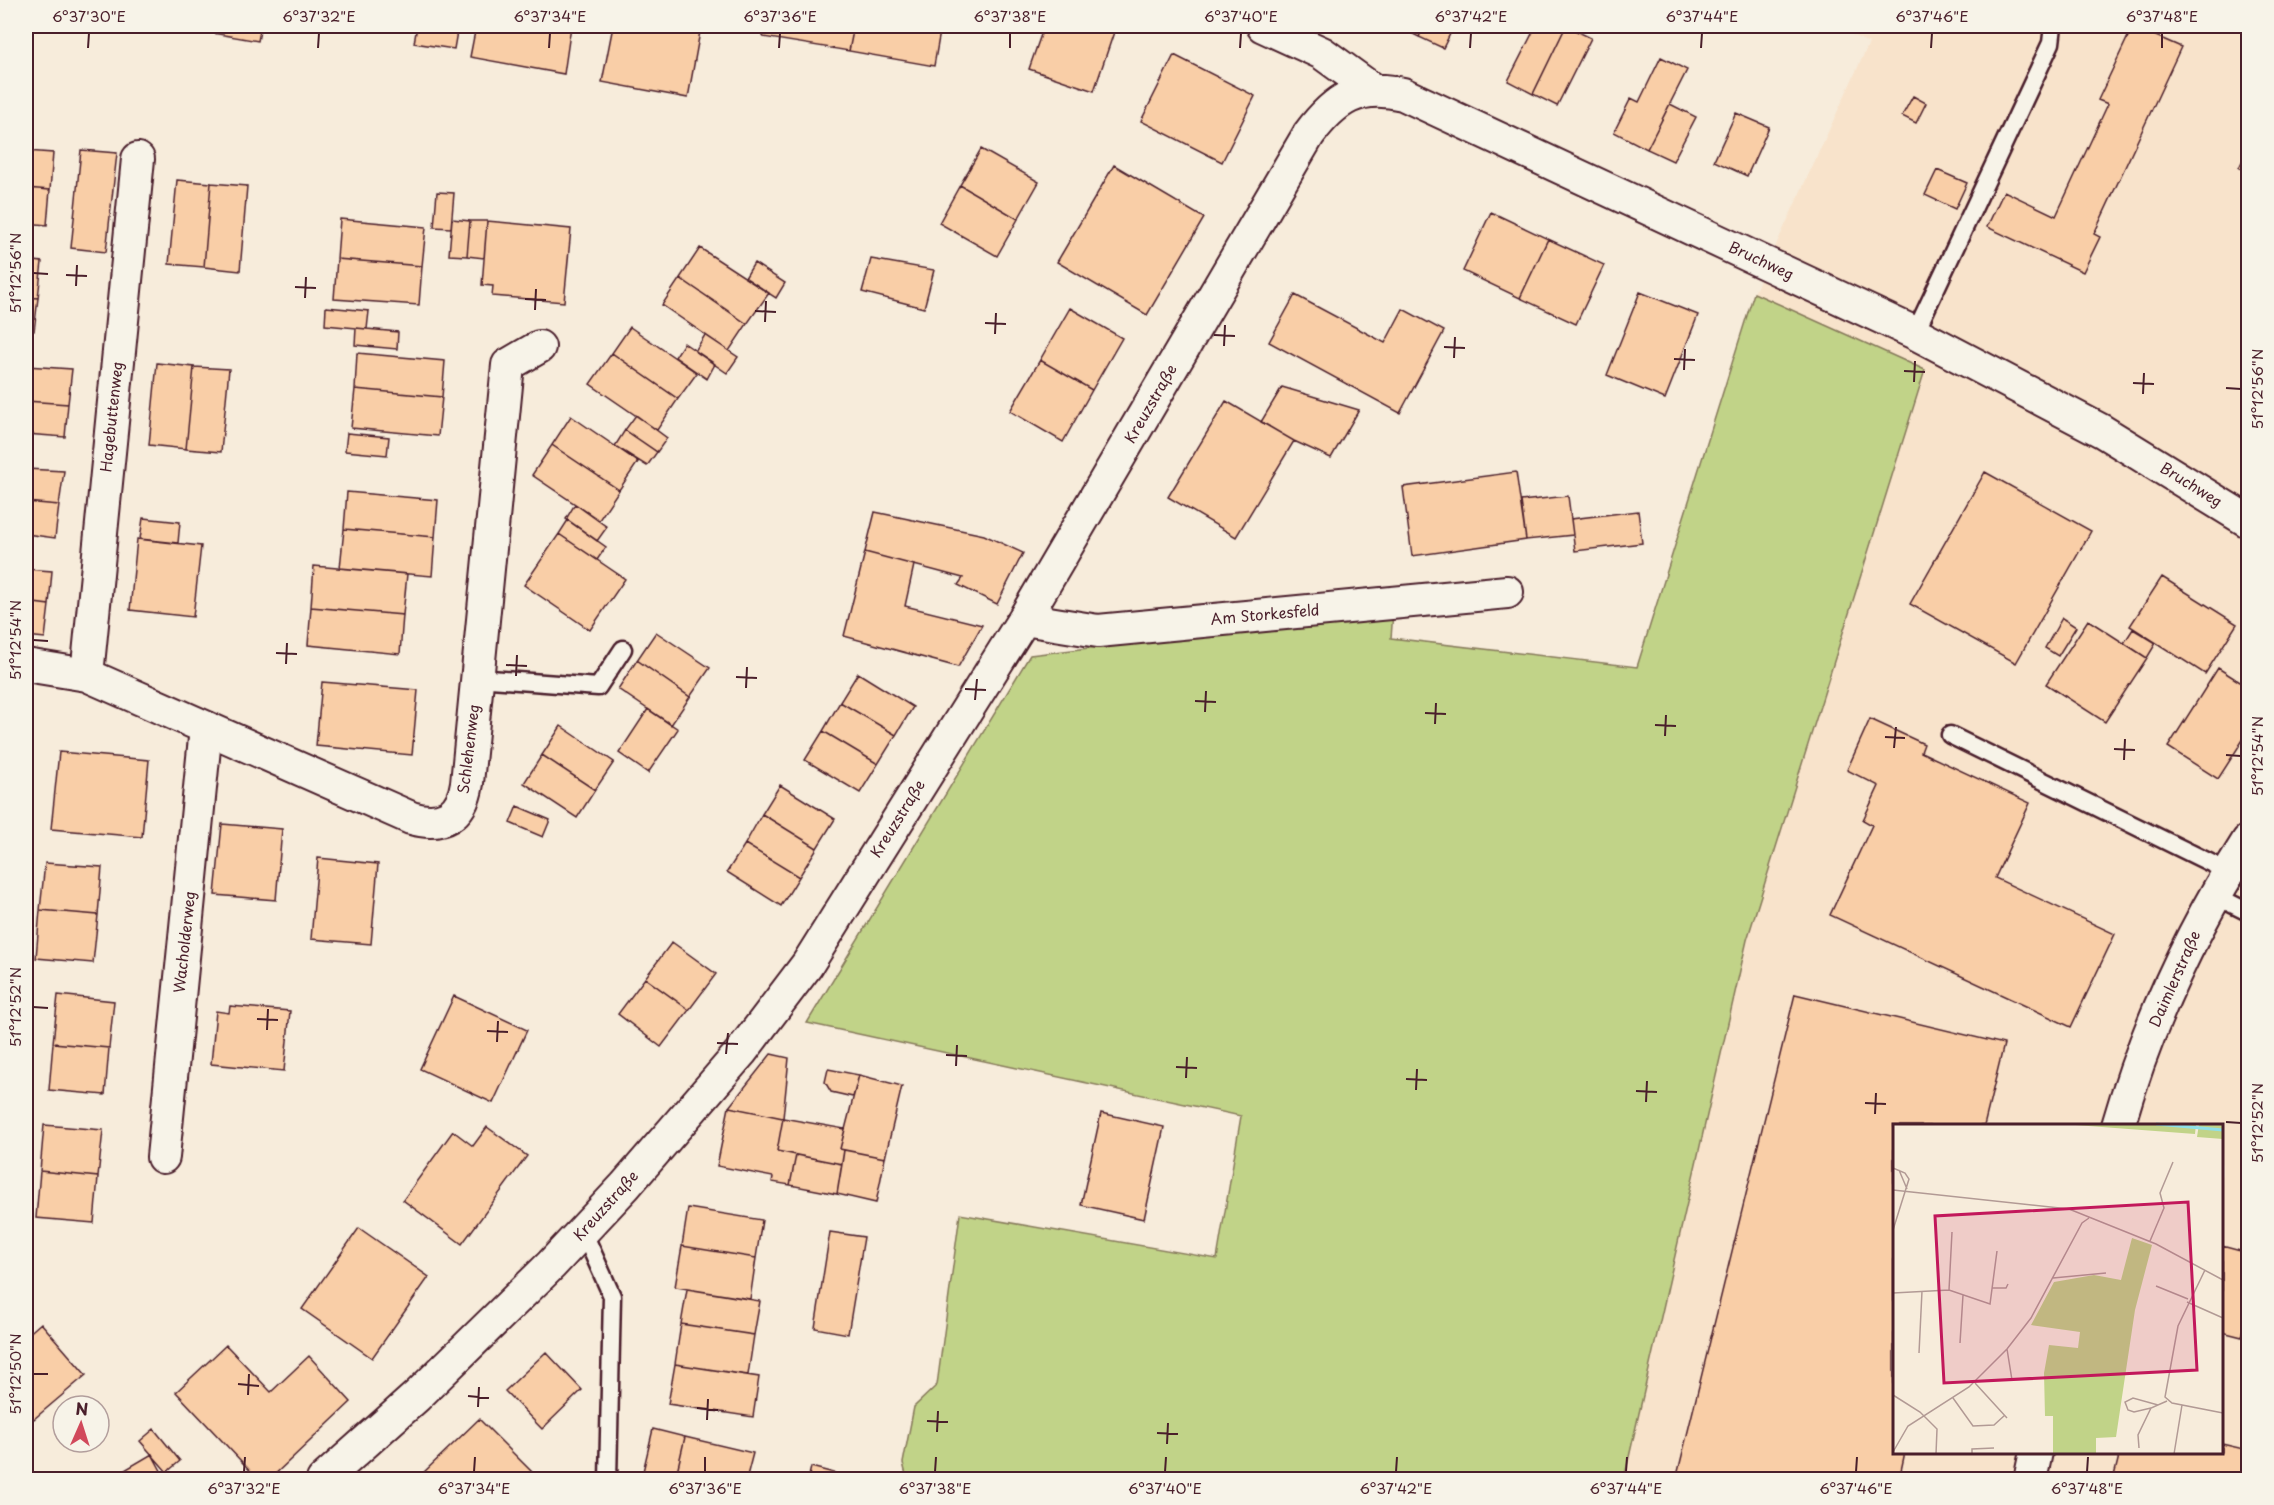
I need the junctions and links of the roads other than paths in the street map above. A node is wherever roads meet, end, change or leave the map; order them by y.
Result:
1 (1263, 26) edge
2 (2053, 26) edge
3 (1373, 90) junction
4 (138, 159) dead end
5 (1915, 333) junction
6 (539, 347) dead end
7 (2248, 520) edge
8 (1507, 592) dead end
9 (1024, 619) junction
10 (623, 649) dead end
11 (26, 665) edge
12 (87, 675) junction
13 (477, 678) junction
14 (206, 728) junction
15 (1950, 735) dead end
16 (2248, 841) edge
17 (2221, 884) junction
18 (2248, 912) edge
19 (2118, 1124) edge
20 (163, 1157) dead end
21 (583, 1231) junction
22 (2036, 1454) edge
23 (323, 1479) edge
24 (608, 1479) edge
25 (2030, 1479) edge

1 - 3 street, Bruchweg
2 - 5 lane
3 - 5 street, Bruchweg
3 - 9 street, Kreuzstraße
4 - 12 street, Hagebuttenweg
5 - 7 street, Bruchweg
6 - 13 street, Schlehenweg
8 - 9 street, Am Storkesfeld
9 - 21 street, Kreuzstraße
10 - 13 lane
11 - 12 street, Schlehenweg
12 - 14 street, Schlehenweg
13 - 14 street, Schlehenweg
14 - 20 street, Wacholderweg
15 - 17 lane
16 - 17 street, Daimlerstraße
17 - 18 lane
17 - 19 street, Daimlerstraße
21 - 23 street, Kreuzstraße
21 - 24 lane
22 - 25 street

